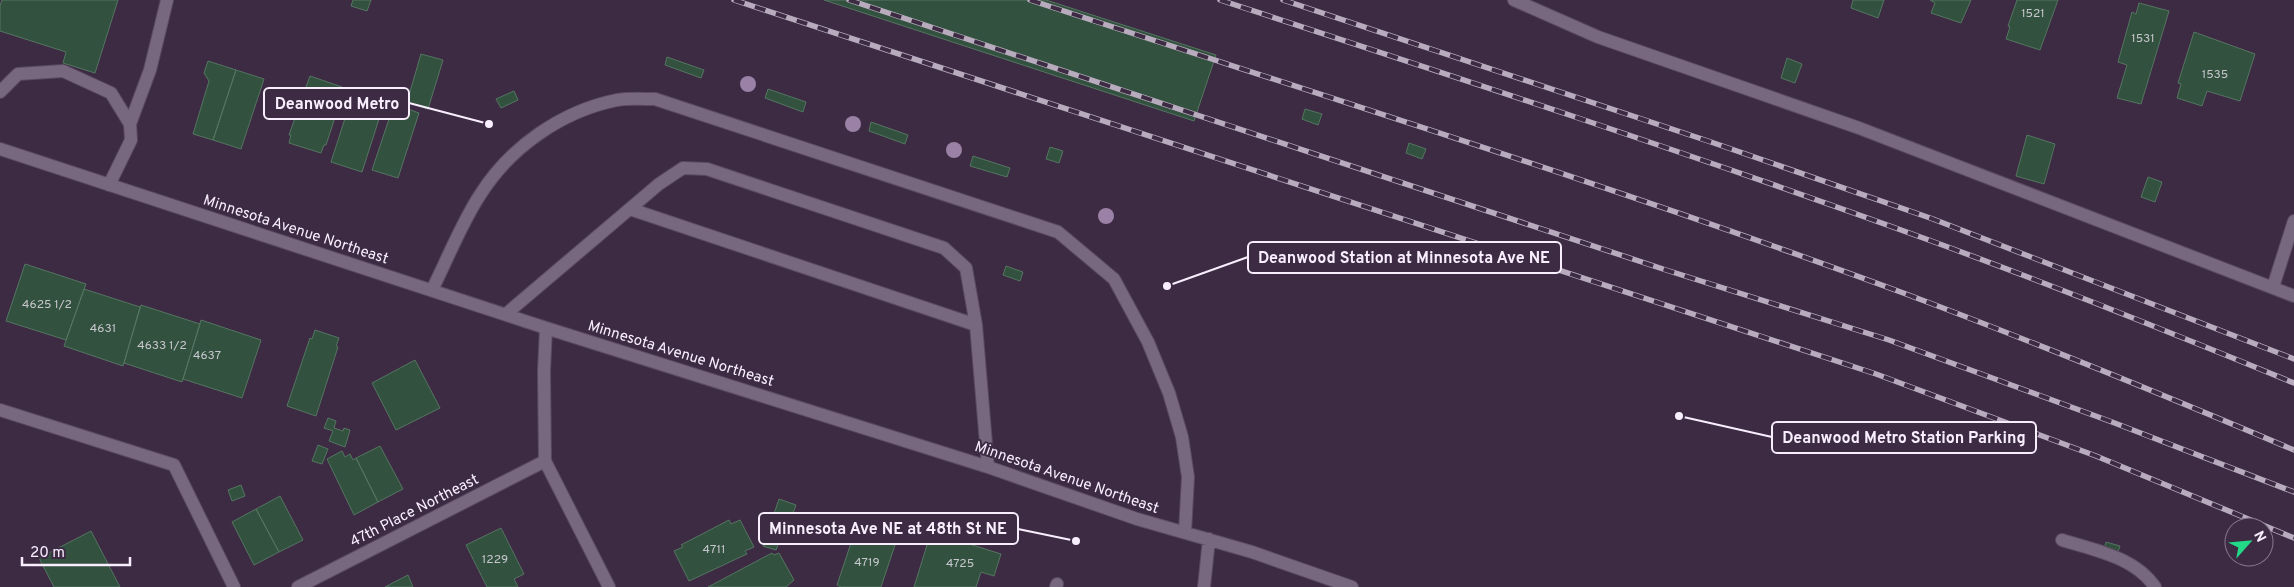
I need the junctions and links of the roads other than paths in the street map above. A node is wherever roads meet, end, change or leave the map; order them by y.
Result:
1 (167, 0) edge
2 (1514, 0) edge
3 (0, 92) edge
4 (130, 124) junction
5 (0, 150) edge
6 (109, 185) junction
7 (630, 209) junction
8 (2294, 221) edge
9 (2273, 287) junction
10 (432, 290) junction
11 (2294, 296) edge
12 (506, 314) junction
13 (976, 325) junction
14 (546, 328) junction
15 (0, 410) edge
16 (544, 461) junction
17 (988, 467) junction
18 (1185, 532) junction
19 (1209, 540) junction
20 (2062, 540) dead end
21 (607, 586) edge
22 (234, 587) edge
23 (298, 587) edge
24 (1204, 587) edge
25 (1352, 587) edge
26 (2155, 587) edge

1 - 4 street
2 - 9 street
3 - 4 street
4 - 6 street
5 - 6 street, Minnesota Avenue Northeast
6 - 10 street, Minnesota Avenue Northeast
7 - 12 street
7 - 13 street
7 - 13 street
8 - 9 street
9 - 11 street
10 - 12 street, Minnesota Avenue Northeast
10 - 18 street
12 - 14 street, Minnesota Avenue Northeast
13 - 17 street
14 - 16 street
14 - 17 street, Minnesota Avenue Northeast
15 - 22 street
16 - 21 street
16 - 23 street, 47th Place Northeast
17 - 18 street, Minnesota Avenue Northeast
18 - 19 street, Minnesota Avenue Northeast
19 - 24 street
19 - 25 street, Minnesota Avenue Northeast
20 - 26 street

